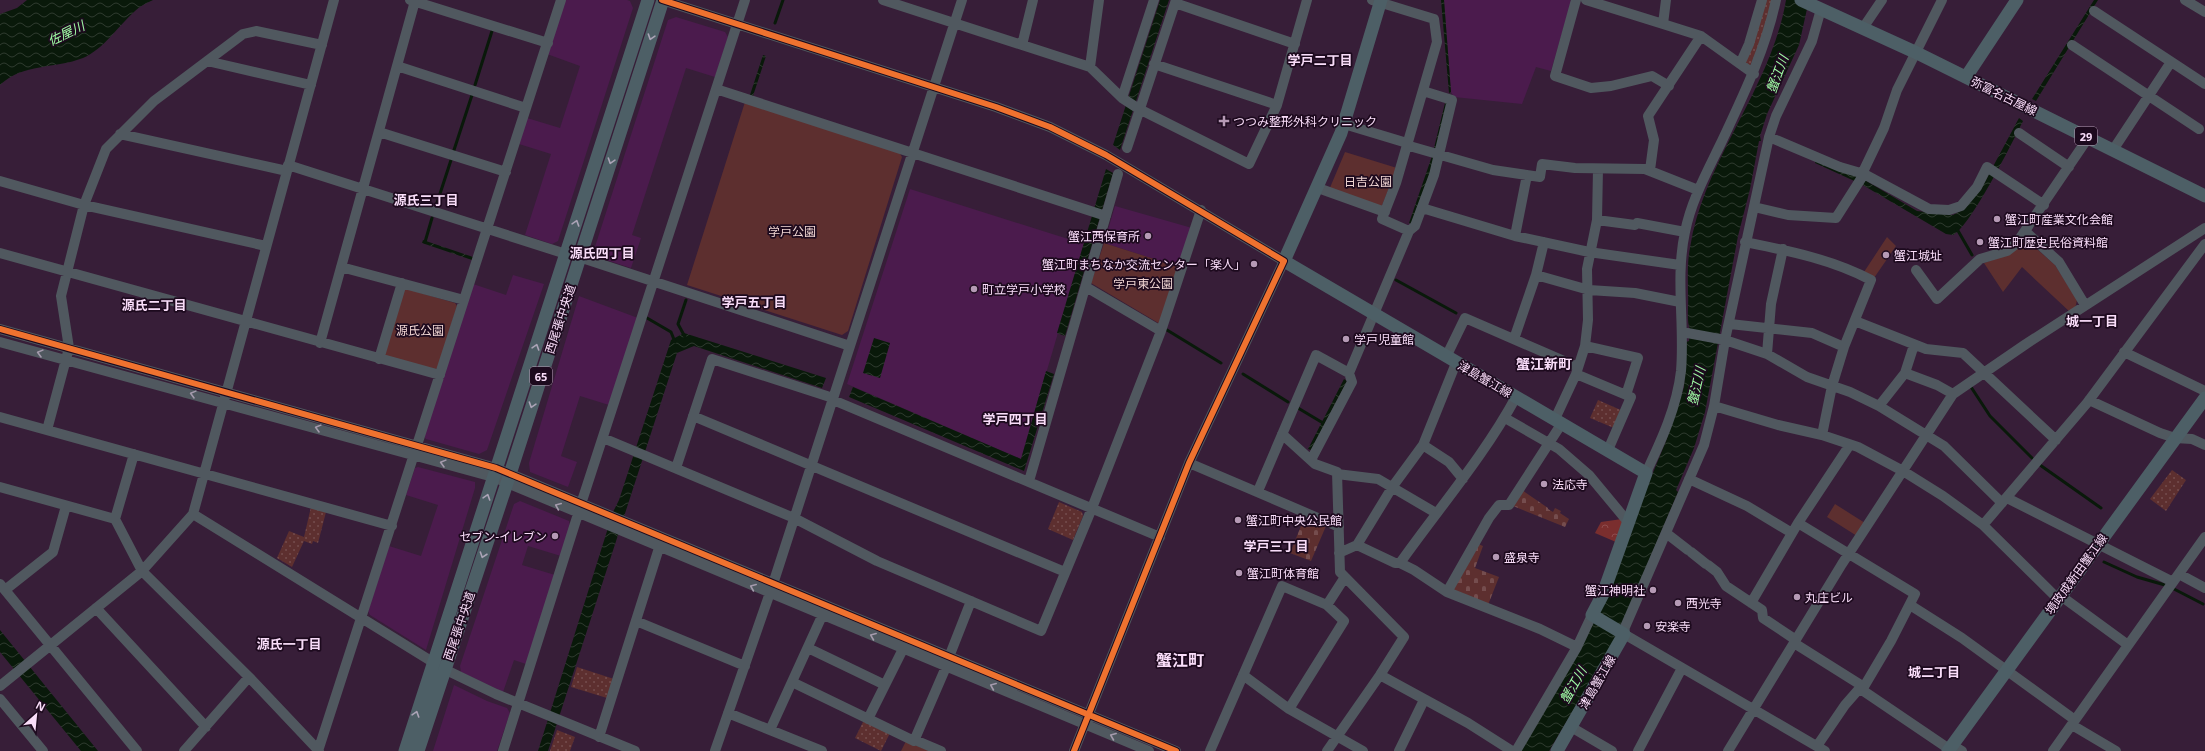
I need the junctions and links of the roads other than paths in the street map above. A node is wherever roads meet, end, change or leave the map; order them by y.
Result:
1 (334, 0) edge
2 (561, 0) edge
3 (648, 0) edge
4 (662, 0) edge
5 (745, 0) edge
6 (882, 0) edge
7 (962, 0) edge
8 (1033, 0) edge
9 (1099, 0) edge
10 (1154, 0) edge
11 (1307, 0) edge
12 (1576, 0) edge
13 (1586, 0) edge
14 (1666, 0) edge
15 (1762, 0) edge
16 (1776, 0) edge
17 (1882, 0) edge
18 (1942, 0) edge
19 (2018, 0) edge
20 (2185, 0) edge
21 (413, 1) edge
22 (1378, 1) edge
23 (1175, 2) edge
24 (1814, 4) edge
25 (2094, 11) dead end
26 (2205, 12) edge
27 (737, 23) junction
28 (954, 23) junction
29 (1663, 24) junction
30 (1863, 28) junction
31 (1701, 36) junction
32 (548, 43) junction
33 (1295, 44) junction
34 (322, 45) junction
35 (1022, 45) junction
36 (2072, 45) dead end
37 (1917, 53) junction
38 (207, 61) junction
39 (2171, 62) junction
40 (1154, 64) junction
41 (1740, 64) junction
42 (397, 66) junction
43 (1090, 67) junction
44 (1754, 74) junction
45 (1966, 77) junction
46 (2205, 84) edge
47 (311, 85) junction
48 (1669, 86) junction
49 (933, 88) junction
50 (716, 90) junction
51 (1423, 91) junction
52 (2149, 96) junction
53 (1123, 99) junction
54 (1277, 105) junction
55 (526, 108) junction
56 (1137, 108) junction
57 (1344, 124) junction
58 (2199, 129) dead end
59 (379, 132) junction
60 (2019, 133) dead end
61 (120, 134) junction
62 (1769, 137) junction
63 (2088, 138) junction
64 (1407, 144) junction
65 (1127, 148) dead end
66 (2113, 150) junction
67 (912, 153) junction
68 (1438, 155) junction
69 (2069, 167) junction
70 (288, 168) junction
71 (1598, 169) junction
72 (1650, 170) junction
73 (506, 172) junction
74 (1118, 174) dead end
75 (1527, 175) junction
76 (1861, 177) junction
77 (0, 181) edge
78 (1318, 188) junction
79 (363, 189) junction
80 (1698, 190) junction
81 (2205, 196) edge
82 (84, 205) junction
83 (2044, 205) junction
84 (1754, 207) junction
85 (1422, 208) junction
86 (1201, 210) junction
87 (1385, 212) junction
88 (1104, 215) junction
89 (1597, 220) junction
90 (2205, 228) edge
91 (487, 229) junction
92 (1409, 231) junction
93 (1685, 232) junction
94 (2026, 232) junction
95 (1515, 236) junction
96 (1544, 242) junction
97 (1745, 242) junction
98 (2205, 244) edge
99 (266, 246) junction
100 (1783, 249) junction
101 (1589, 252) junction
102 (0, 254) edge
103 (566, 254) junction
104 (580, 257) junction
105 (1284, 261) junction
106 (1680, 264) junction
107 (341, 267) junction
108 (1916, 270) dead end
109 (67, 272) junction
110 (1536, 275) junction
111 (654, 281) junction
112 (402, 284) junction
113 (1086, 286) junction
114 (1589, 290) junction
115 (464, 300) junction
116 (1680, 302) junction
117 (2085, 305) junction
118 (1374, 314) junction
119 (1855, 321) junction
120 (245, 323) junction
121 (1730, 324) junction
122 (1770, 328) junction
123 (0, 329) edge
124 (1161, 331) junction
125 (1684, 332) junction
126 (1514, 339) junction
127 (1725, 340) junction
128 (0, 342) edge
129 (320, 343) junction
130 (1914, 345) junction
131 (850, 346) junction
132 (1585, 346) junction
133 (1844, 347) junction
134 (69, 348) junction
135 (2124, 352) junction
136 (1767, 354) junction
137 (379, 359) junction
138 (67, 360) junction
139 (1451, 360) junction
140 (1577, 370) junction
141 (1984, 372) junction
142 (1349, 373) junction
143 (1905, 373) junction
144 (440, 375) junction
145 (1832, 386) junction
146 (2205, 391) edge
147 (1952, 394) junction
148 (1626, 395) junction
149 (1516, 397) junction
150 (224, 398) junction
151 (2205, 398) edge
152 (833, 399) junction
153 (2089, 400) junction
154 (1714, 406) junction
155 (1879, 406) junction
156 (693, 416) junction
157 (0, 417) edge
158 (1505, 418) junction
159 (1559, 421) junction
160 (47, 430) junction
161 (1282, 434) junction
162 (1822, 435) junction
163 (1926, 435) junction
164 (603, 438) junction
165 (2175, 438) junction
166 (2056, 440) junction
167 (1550, 443) junction
168 (2205, 445) edge
169 (1423, 446) junction
170 (1849, 446) junction
171 (416, 450) junction
172 (1608, 450) junction
173 (134, 454) junction
174 (1311, 460) junction
175 (1189, 463) junction
176 (811, 466) junction
177 (676, 468) junction
178 (1903, 471) junction
179 (494, 473) junction
180 (203, 474) junction
181 (1337, 474) junction
182 (1646, 474) junction
183 (508, 479) junction
184 (1462, 479) junction
185 (1690, 479) junction
186 (1029, 481) junction
187 (1393, 486) junction
188 (0, 487) edge
189 (1258, 492) junction
190 (2005, 501) junction
191 (581, 504) junction
192 (66, 506) junction
193 (1092, 508) junction
194 (1436, 513) junction
195 (193, 514) junction
196 (578, 514) junction
197 (794, 518) junction
198 (115, 519) junction
199 (1628, 522) junction
200 (1798, 523) junction
201 (1983, 525) junction
202 (392, 526) junction
203 (1339, 526) junction
204 (1666, 533) junction
205 (1792, 533) junction
206 (1160, 537) junction
207 (2205, 537) edge
208 (1356, 544) junction
209 (2099, 544) junction
210 (660, 548) junction
211 (1339, 553) junction
212 (1848, 554) junction
213 (1400, 563) junction
214 (142, 571) junction
215 (1065, 572) junction
216 (1345, 578) junction
217 (2176, 578) junction
218 (773, 584) junction
219 (3, 587) edge
220 (2205, 588) edge
221 (1447, 592) junction
222 (770, 594) junction
223 (2060, 597) junction
224 (971, 601) junction
225 (1751, 603) junction
226 (1327, 605) junction
227 (1910, 605) junction
228 (96, 608) junction
229 (822, 616) junction
230 (1594, 616) junction
231 (362, 618) junction
232 (636, 621) junction
233 (1624, 634) junction
234 (1795, 642) junction
235 (50, 645) junction
236 (2128, 645) junction
237 (1577, 647) junction
238 (808, 648) junction
239 (903, 649) junction
240 (949, 657) junction
241 (433, 662) junction
242 (745, 666) junction
243 (946, 667) junction
244 (1682, 668) junction
245 (444, 669) junction
246 (2006, 670) junction
247 (1243, 675) junction
248 (1380, 675) junction
249 (249, 678) junction
250 (792, 682) junction
251 (886, 685) junction
252 (0, 686) edge
253 (1863, 688) junction
254 (0, 699) edge
255 (1424, 700) junction
256 (518, 704) junction
257 (1289, 709) junction
258 (1753, 709) junction
259 (728, 713) junction
260 (868, 719) junction
261 (1087, 720) junction
262 (2074, 722) junction
263 (206, 727) junction
264 (1571, 727) junction
265 (770, 730) junction
266 (599, 737) junction
267 (1337, 738) junction
268 (915, 740) junction
269 (37, 749) edge
270 (1821, 749) edge
271 (1953, 749) edge
272 (137, 751) edge
273 (184, 751) edge
274 (318, 751) edge
275 (404, 751) edge
276 (418, 751) edge
277 (503, 751) edge
278 (634, 751) edge
279 (715, 751) edge
280 (822, 751) edge
281 (941, 751) edge
282 (1074, 751) edge
283 (1149, 751) edge
284 (1176, 751) edge
285 (1210, 751) edge
286 (1327, 751) edge
287 (1363, 751) edge
288 (1399, 751) edge
289 (1512, 751) edge
290 (1516, 751) edge
291 (1557, 751) edge
292 (1612, 751) edge
293 (1638, 751) edge
294 (1728, 751) edge
295 (2053, 751) edge
296 (2116, 751) edge

1 - 34 street
2 - 32 street
103 -> 3 main road, 西尾張中央道 / 65
4 - 27 street
4 -> 104 main road, 西尾張中央道 / 65
5 - 27 street
6 - 28 street
7 - 28 street
8 - 35 street
9 - 43 street
10 - 53 street
11 - 33 street
12 - 48 street
13 - 29 street
14 - 29 street
15 - 41 street
16 - 44 street
17 - 30 street
18 - 37 street
19 - 45 main road
20 - 26 street
21 - 32 street
21 - 42 street
22 - 51 street
22 - 57 main road
23 - 33 street
23 - 40 street
24 - 30 main road, 弥富名古屋線 / 29
24 - 62 street
25 - 39 street
27 - 49 street
27 - 50 street
28 - 35 street
28 - 49 street
29 - 31 street
30 - 37 main road, 弥富名古屋線 / 29
31 - 41 street
31 - 48 street
32 - 55 street
33 - 54 street
34 - 38 street
34 - 47 street
35 - 43 street
36 - 52 street
37 - 45 main road, 弥富名古屋線 / 29
37 - 76 street
38 - 47 street
38 - 61 street
39 - 46 street
39 - 52 street
40 - 54 street
40 - 56 street
41 - 44 street
42 - 55 street
42 - 59 street
43 - 53 street
44 - 80 street
45 - 63 main road, 弥富名古屋線 / 29
47 - 70 street
48 - 72 street
49 - 67 street
49 - 86 street
50 - 67 street
50 - 111 street
51 - 64 street
51 - 68 street
52 - 58 street
52 - 66 street
53 - 56 street
54 - 56 street
55 - 73 street
56 - 65 street
57 - 64 street
57 - 78 main road
59 - 73 street
59 - 79 street
60 - 69 street
61 - 70 street
61 - 82 street
62 - 76 street
62 - 84 street
63 - 66 main road, 弥富名古屋線 / 29
63 - 69 street
64 - 68 street
64 - 87 street
66 - 81 main road, 弥富名古屋線 / 29
67 - 88 street
67 - 131 street
68 - 75 street
68 - 85 street
69 - 83 street
70 - 79 street
70 - 99 street
71 - 72 street
71 - 75 street
71 - 89 street
72 - 80 street
73 - 91 street
74 - 88 street
75 - 95 street
76 - 83 street
76 - 84 street
77 - 82 street
78 - 87 street
78 - 105 main road
79 - 91 street
79 - 107 street
80 - 93 street
82 - 99 street
82 - 109 street
83 - 94 street
84 - 97 street
85 - 92 street
85 - 95 street
86 - 105 street
86 - 124 street
87 - 92 street
88 - 113 street
89 - 93 street
89 - 101 street
90 - 117 street
91 - 103 street
91 - 115 street
92 - 118 street
93 - 106 street
94 - 108 street
94 - 117 street
95 - 96 street
96 - 101 street
96 - 110 street
97 - 100 street
97 - 121 street
98 - 135 street
99 - 120 street
100 - 119 street
100 - 122 street
101 - 106 street
101 - 114 street
102 - 109 street
179 -> 103 main road, 西尾張中央道 / 65
104 - 111 street
104 -> 183 main road, 西尾張中央道 / 65
105 - 118 main road, 津島蟹江線
105 - 175 street
106 - 116 street
107 - 112 street
107 - 129 street
109 - 120 street
109 - 134 street
110 - 114 street
110 - 126 street
111 - 131 street
111 - 164 street
112 - 115 street
112 - 137 street
113 - 124 street
113 - 186 street
114 - 116 street
114 - 132 street
115 - 144 street
116 - 125 street
117 - 141 street
118 - 139 main road, 津島蟹江線
118 - 142 street
119 - 130 street
119 - 133 street
120 - 129 street
120 - 150 street
121 - 122 street
121 - 127 street
122 - 133 street
122 - 136 street
123 - 134 street
124 - 193 street
125 - 127 street
125 - 182 street
126 - 139 street
126 - 140 street
127 - 136 street
127 - 154 street
138 -> 128 street
129 - 137 street
130 - 141 street
130 - 143 street
131 - 152 street
132 - 140 street
132 - 148 street
133 - 145 street
134 - 138 street
134 - 150 street
135 - 146 street
135 - 153 street
136 - 145 street
137 - 144 street
150 -> 138 street
138 - 160 street
139 - 149 main road, 津島蟹江線
139 - 169 street
140 - 148 street
140 - 159 street
141 - 147 street
141 - 166 street
142 - 161 street
142 - 174 street
143 - 147 street
143 - 155 street
144 - 171 street
145 - 155 street
145 - 162 street
147 - 163 street
148 - 172 street
149 - 158 street
149 - 159 main road, 津島蟹江線
150 - 171 street
150 - 180 street
151 - 165 main road, 境政成新田蟹江線
152 - 156 street
152 - 176 street
152 - 186 street
153 - 165 street
153 - 166 street
154 - 162 street
154 - 185 street
155 - 163 street
156 - 176 street
156 - 177 street
157 - 160 street
158 - 167 street
158 - 184 street
159 - 167 street
159 - 172 main road, 津島蟹江線
160 - 173 street
161 - 174 street
161 - 189 street
162 - 170 street
163 - 178 street
163 - 190 street
164 - 177 street
164 - 191 street
165 - 168 street
165 - 209 main road, 境政成新田蟹江線
166 - 190 street
167 - 199 street
167 - 221 street
169 - 184 street
169 - 187 street
170 - 178 street
170 - 200 street
171 - 179 street
171 - 202 street
172 - 182 main road, 津島蟹江線
173 - 180 street
173 - 198 street
174 - 181 street
175 - 189 street
175 - 206 street
176 - 197 street
176 - 215 street
177 - 197 street
178 - 201 street
178 - 212 street
179 - 183 street
241 -> 179 main road, 西尾張中央道 / 65
180 - 195 street
180 - 202 street
181 - 187 street
181 - 203 street
182 - 199 main road
183 - 191 street
196 -> 183 street
183 -> 245 main road, 西尾張中央道 / 65
184 - 194 street
185 - 204 street
185 - 205 street
186 - 193 street
187 - 194 street
187 - 208 street
188 - 192 street
189 - 203 street
190 - 201 street
190 - 209 street
191 - 218 street
192 - 198 street
192 - 219 street
193 - 206 street
193 - 215 street
194 - 213 street
195 - 214 street
195 - 231 street
196 - 210 street
196 - 256 street
197 - 218 street
197 - 224 street
198 - 214 street
199 - 230 main road
200 - 205 street
200 - 212 street
201 - 223 street
202 - 231 street
203 - 211 street
204 - 225 street
204 - 233 street
205 - 225 street
206 - 261 street
207 - 217 street
208 - 211 street
208 - 213 street
209 - 217 street
209 - 223 main road, 境政成新田蟹江線
222 -> 210 street
210 - 232 street
211 - 216 street
212 - 227 street
212 - 234 street
213 - 221 street
214 - 228 street
214 - 249 street
215 - 224 street
216 - 226 street
216 - 248 street
217 - 220 street
217 - 236 street
218 - 222 street
218 - 240 street
219 - 235 street
221 - 237 street
222 - 229 street
222 - 242 street
223 - 236 street
223 - 246 main road, 境政成新田蟹江線
224 - 240 street
225 - 234 street
226 - 247 street
226 - 257 street
227 - 246 street
227 - 253 street
228 - 235 street
228 - 263 street
229 - 238 street
239 -> 229 street
230 - 233 main road
230 - 237 street
231 - 241 street
231 - 274 street
232 - 242 street
232 - 266 street
233 - 244 street
233 - 264 main road, 津島蟹江線
234 - 253 street
234 - 258 street
235 - 252 street
235 - 272 street
236 - 262 street
237 - 290 street
238 - 250 street
238 - 251 street
239 - 243 street
239 - 251 street
240 - 261 street
241 - 245 street
275 -> 241 main road, 西尾張中央道 / 65
242 - 259 street
261 -> 243 street
243 - 268 street
244 - 258 street
244 - 293 street
245 - 256 street
245 - 276 main road, 西尾張中央道 / 65
246 - 262 street
246 - 271 main road, 境政成新田蟹江線
247 - 257 street
247 - 285 street
248 - 255 street
248 - 267 street
249 - 263 street
249 - 274 street
250 - 260 street
250 - 265 street
251 - 260 street
253 - 270 street
253 - 271 street
254 - 269 street
255 - 288 street
255 - 289 street
256 - 266 street
256 - 277 street
257 - 267 street
258 - 270 street
258 - 294 street
259 - 265 street
259 - 279 street
260 - 268 street
261 - 282 street
283 -> 261 street
261 - 284 street
262 - 295 street
262 - 296 street
263 - 273 street
264 - 291 main road, 津島蟹江線
264 - 292 street
265 - 280 street
266 - 278 street
267 - 286 street
267 - 287 street
268 - 281 street

